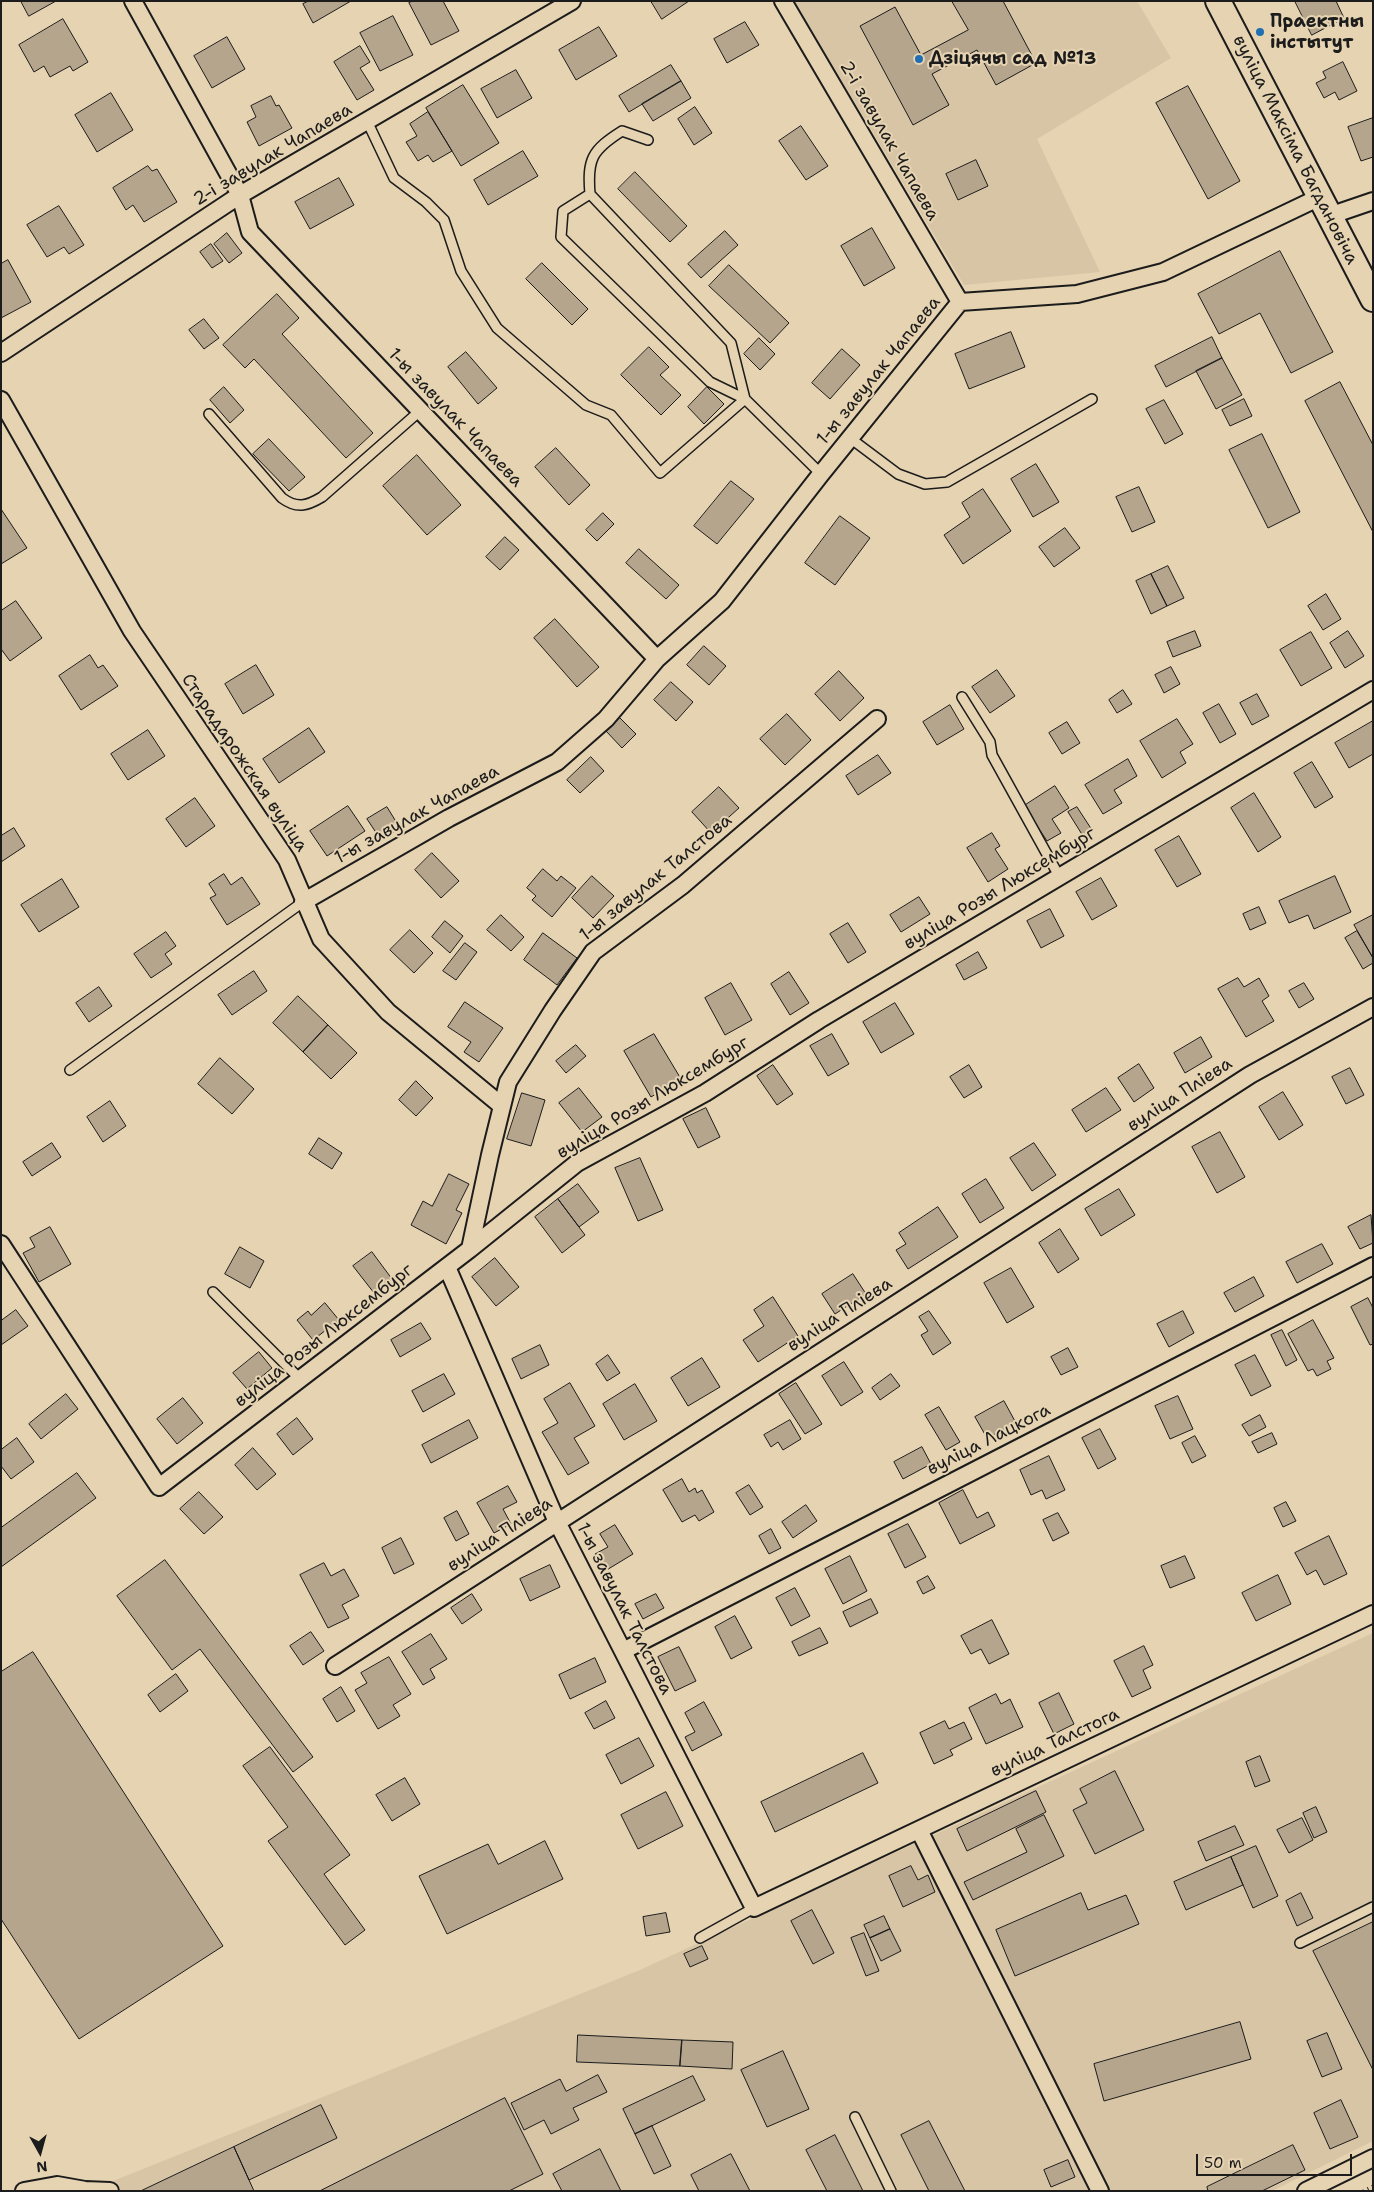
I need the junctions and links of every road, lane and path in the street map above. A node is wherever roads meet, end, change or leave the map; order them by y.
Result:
1 (134, 1) edge
2 (572, 1) edge
3 (783, 1) edge
4 (1218, 1) edge
5 (367, 121) junction
6 (648, 140) dead end
7 (590, 194) junction
8 (240, 195) junction
9 (1373, 201) edge
10 (1324, 207) junction
11 (1373, 299) edge
12 (960, 302) junction
13 (1, 354) edge
14 (745, 399) junction
15 (1092, 399) dead end
16 (1, 400) edge
17 (421, 410) junction
18 (209, 414) dead end
19 (850, 438) junction
20 (821, 474) junction
21 (657, 659) junction
22 (1373, 690) edge
23 (962, 697) dead end
24 (878, 719) dead end
25 (1059, 876) junction
26 (304, 902) junction
27 (1373, 1007) edge
28 (70, 1070) dead end
29 (502, 1106) junction
30 (1, 1244) edge
31 (470, 1249) junction
32 (1373, 1266) edge
33 (447, 1267) junction
34 (213, 1292) dead end
35 (301, 1380) junction
36 (557, 1522) junction
37 (1373, 1614) edge
38 (623, 1651) junction
39 (335, 1666) dead end
40 (918, 1830) junction
41 (1373, 1907) edge
42 (754, 1908) junction
43 (700, 1938) dead end
44 (1300, 1943) dead end
45 (855, 2117) dead end
46 (1373, 2158) edge
47 (1373, 2186) edge
48 (24, 2191) edge
49 (110, 2191) edge
50 (891, 2191) edge
51 (1100, 2191) edge
52 (1306, 2191) edge
53 (1363, 2191) edge

1 - 8 street, 1-ы завулак Чапаева
2 - 5 street, 2-і завулак Чапаева
3 - 12 street, 2-і завулак Чапаева
4 - 10 main road, вуліца Максіма Багдановіча
5 - 8 street, 2-і завулак Чапаева
5 - 14 lane
6 - 7 lane
7 - 14 lane
7 - 14 lane
8 - 13 street, 2-і завулак Чапаева
8 - 17 street, 1-ы завулак Чапаева
9 - 10 street, 1-ы завулак Чапаева
10 - 11 main road, вуліца Максіма Багдановіча
10 - 12 street, 1-ы завулак Чапаева
12 - 19 street, 1-ы завулак Чапаева
14 - 20 lane
15 - 19 lane
16 - 26 street, Старадарожская вуліца
17 - 18 lane
17 - 21 street, 1-ы завулак Чапаева
19 - 20 street, 1-ы завулак Чапаева
20 - 21 street, 1-ы завулак Чапаева
21 - 26 street, 1-ы завулак Чапаева
22 - 25 street, вуліца Розы Люксембург
23 - 25 lane
24 - 29 street, 1-ы завулак Талстова
25 - 31 street, вуліца Розы Люксембург
26 - 28 lane
26 - 29 street, Старадарожская вуліца
27 - 36 street, вуліца Пліева
29 - 31 street, 1-ы завулак Талстова
30 - 35 street, вуліца Розы Люксембург
31 - 33 street, вуліца Розы Люксембург
32 - 38 street, вуліца Лацкога
33 - 35 street, вуліца Розы Люксембург
33 - 36 street, 1-ы завулак Талстова
34 - 35 lane
36 - 38 street, 1-ы завулак Талстова
36 - 39 street, вуліца Пліева
37 - 40 street, вуліца Талстога
38 - 42 street, 1-ы завулак Талстова
40 - 42 street, вуліца Талстога
40 - 51 street
41 - 44 lane
42 - 43 lane
45 - 50 lane
46 - 52 street
47 - 53 path
48 - 49 street

